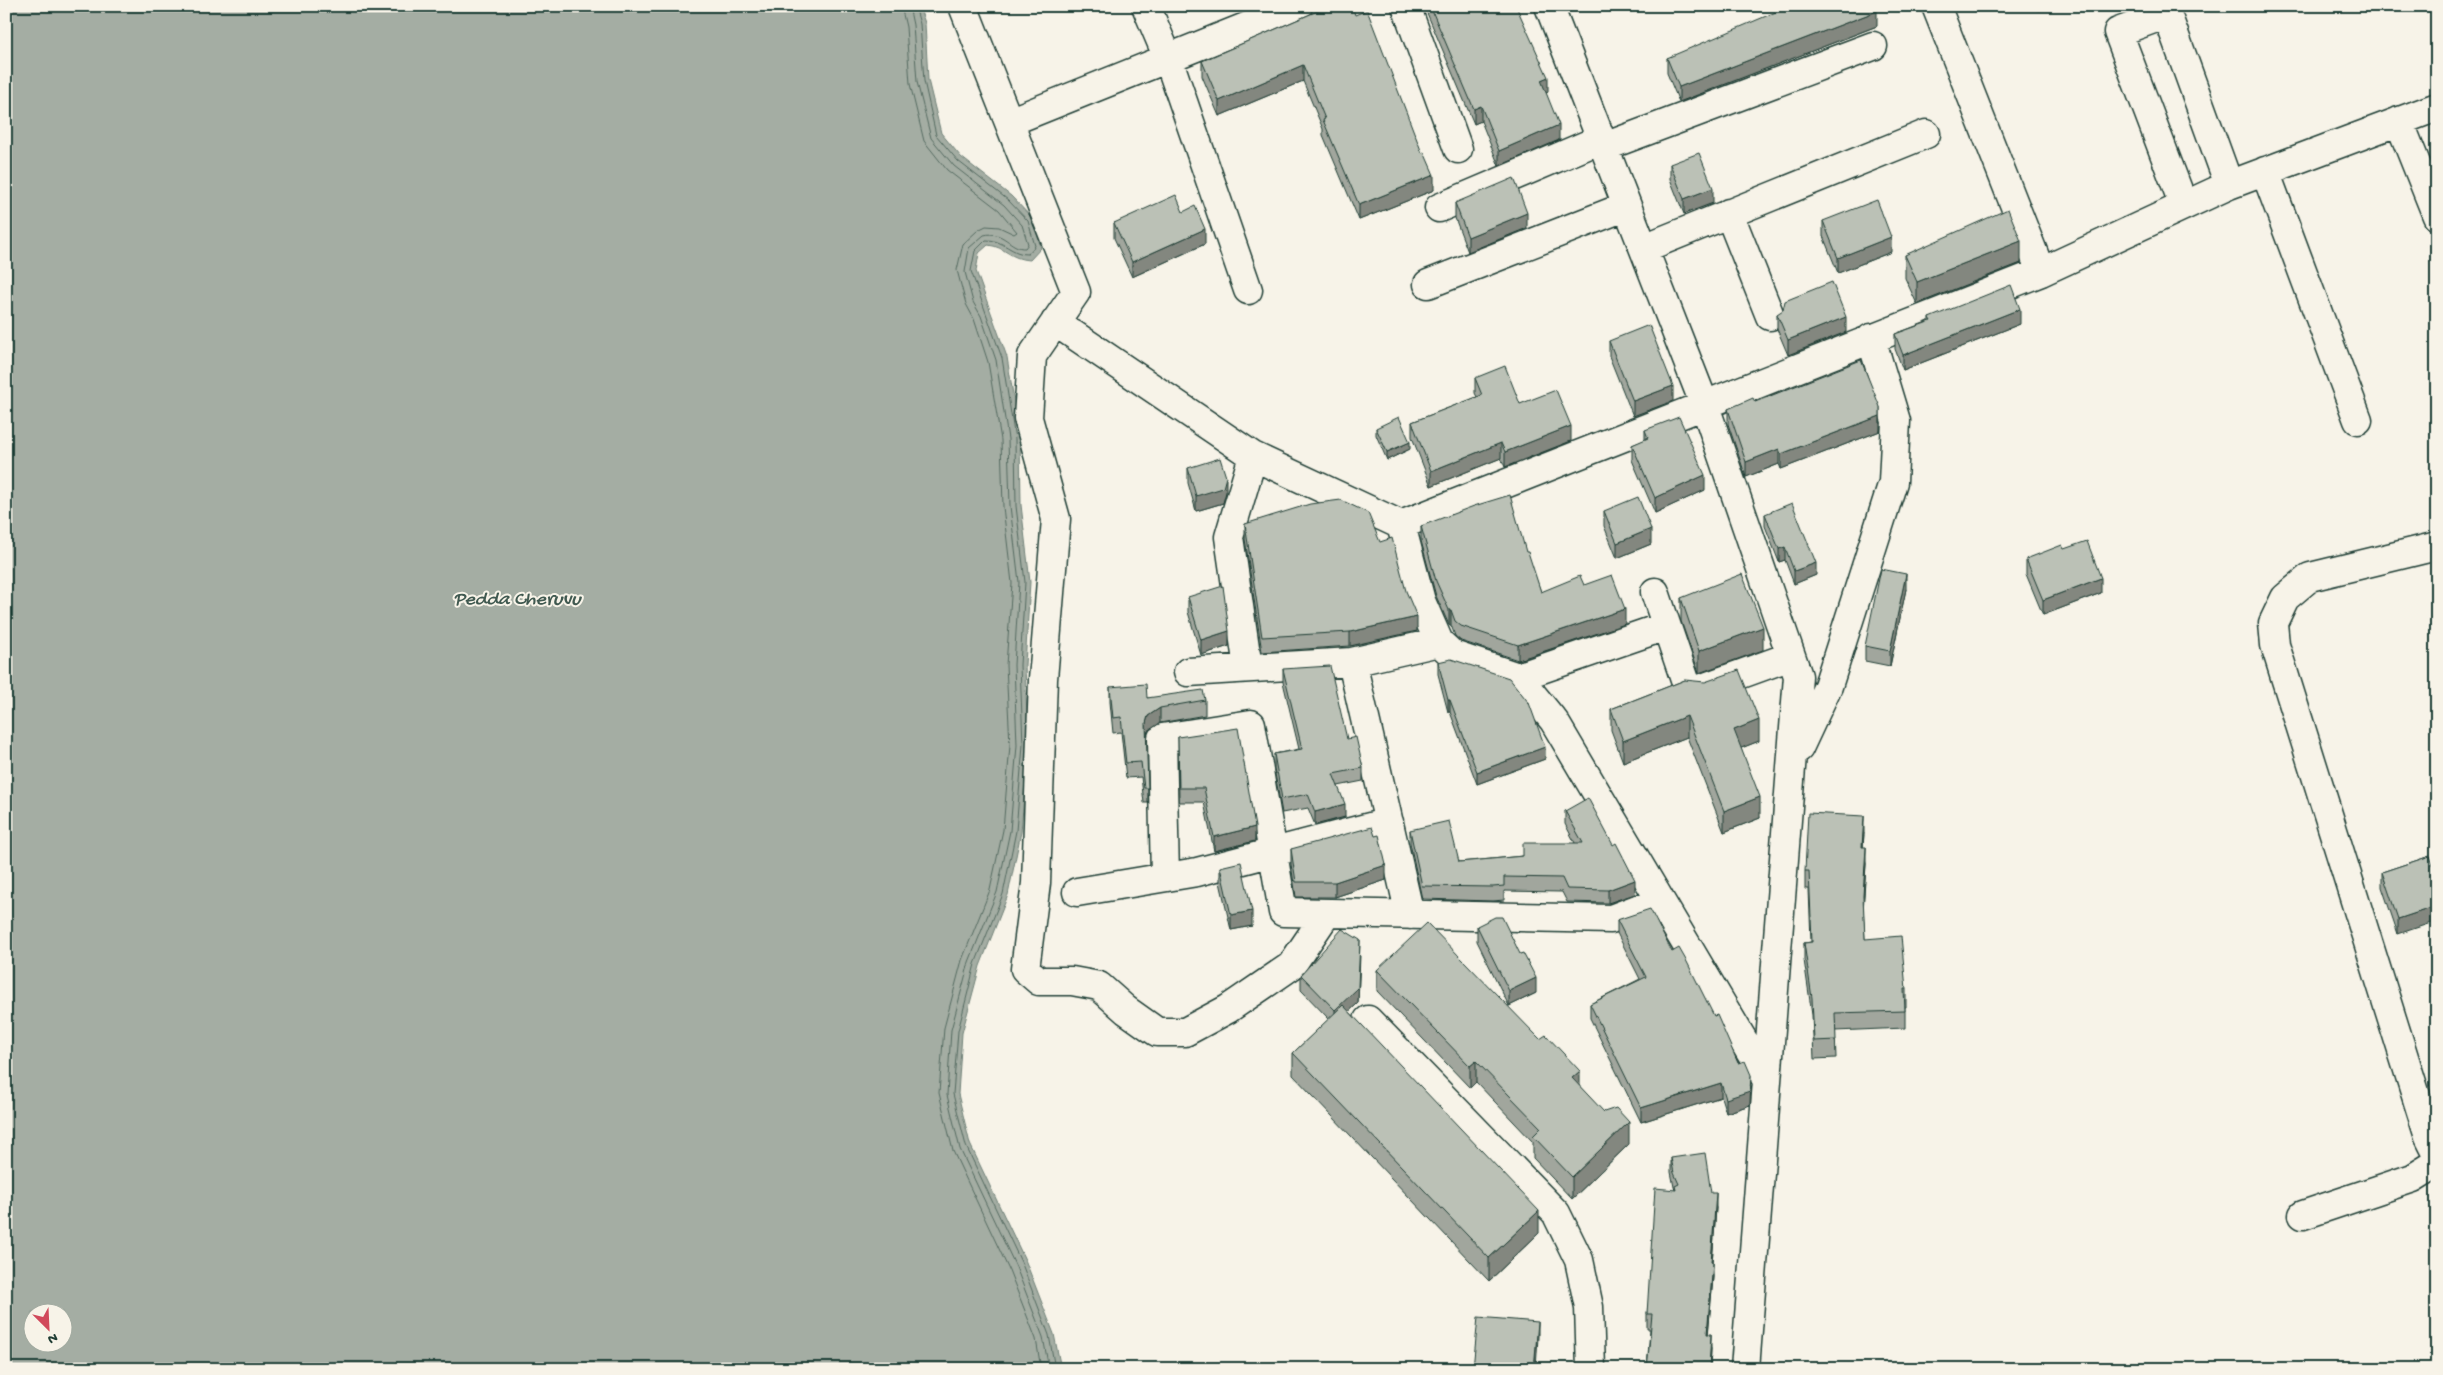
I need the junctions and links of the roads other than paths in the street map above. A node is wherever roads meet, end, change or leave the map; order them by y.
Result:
1 (963, 6) edge
2 (1146, 6) edge
3 (1298, 6) edge
4 (1406, 6) edge
5 (1549, 6) edge
6 (1936, 6) edge
7 (1873, 46) dead end
8 (1168, 58) junction
9 (2437, 107) edge
10 (2399, 121) junction
11 (1009, 122) junction
12 (1926, 134) dead end
13 (1602, 143) junction
14 (1458, 149) dead end
15 (2265, 171) junction
16 (2230, 185) junction
17 (1627, 206) junction
18 (2184, 206) junction
19 (1439, 208) dead end
20 (1729, 213) junction
21 (2437, 216) edge
22 (1644, 248) junction
23 (2041, 272) junction
24 (1428, 284) dead end
25 (1248, 290) dead end
26 (1770, 316) dead end
27 (1055, 322) junction
28 (1871, 338) junction
29 (1705, 406) junction
30 (2358, 420) dead end
31 (1253, 456) junction
32 (1401, 525) junction
33 (2437, 546) edge
34 (1655, 592) dead end
35 (1666, 626) junction
36 (1439, 642) junction
37 (1791, 656) junction
38 (1352, 662) junction
39 (1248, 668) junction
40 (1188, 672) dead end
41 (1518, 677) junction
42 (1792, 762) junction
43 (1389, 822) junction
44 (1272, 852) junction
45 (1165, 877) junction
46 (1077, 892) dead end
47 (1663, 906) junction
48 (1328, 913) junction
49 (1410, 915) junction
50 (1368, 1020) dead end
51 (1766, 1077) junction
52 (2437, 1153) edge
53 (2437, 1163) edge
54 (2303, 1215) dead end
55 (1591, 1369) edge
56 (1745, 1369) edge

1 - 11 street
2 - 8 street
3 - 8 street
4 - 14 street
5 - 13 street
6 - 23 street
7 - 13 street
8 - 11 street
8 - 25 street
9 - 10 street
10 - 15 street
10 - 21 street
11 - 27 street
12 - 20 street
13 - 17 street
13 - 19 street
15 - 16 street
15 - 30 street
16 - 18 street
16 - 18 street
17 - 22 street
17 - 24 street
18 - 23 street
20 - 22 street
20 - 26 street
22 - 29 street
23 - 28 street
27 - 31 street
27 - 48 street
28 - 29 street
28 - 42 street
29 - 32 street
29 - 37 street
31 - 32 street
31 - 39 street
32 - 36 street
33 - 52 street
34 - 35 street
35 - 37 street
35 - 41 street
36 - 38 street
36 - 41 street
37 - 42 street
38 - 39 street
38 - 43 street
39 - 40 street
41 - 47 street
42 - 51 street
43 - 44 street
43 - 49 street
44 - 45 street
44 - 45 street
44 - 48 street
45 - 46 street
47 - 49 street
47 - 51 street
48 - 49 street
50 - 55 street
51 - 56 street
53 - 54 street

